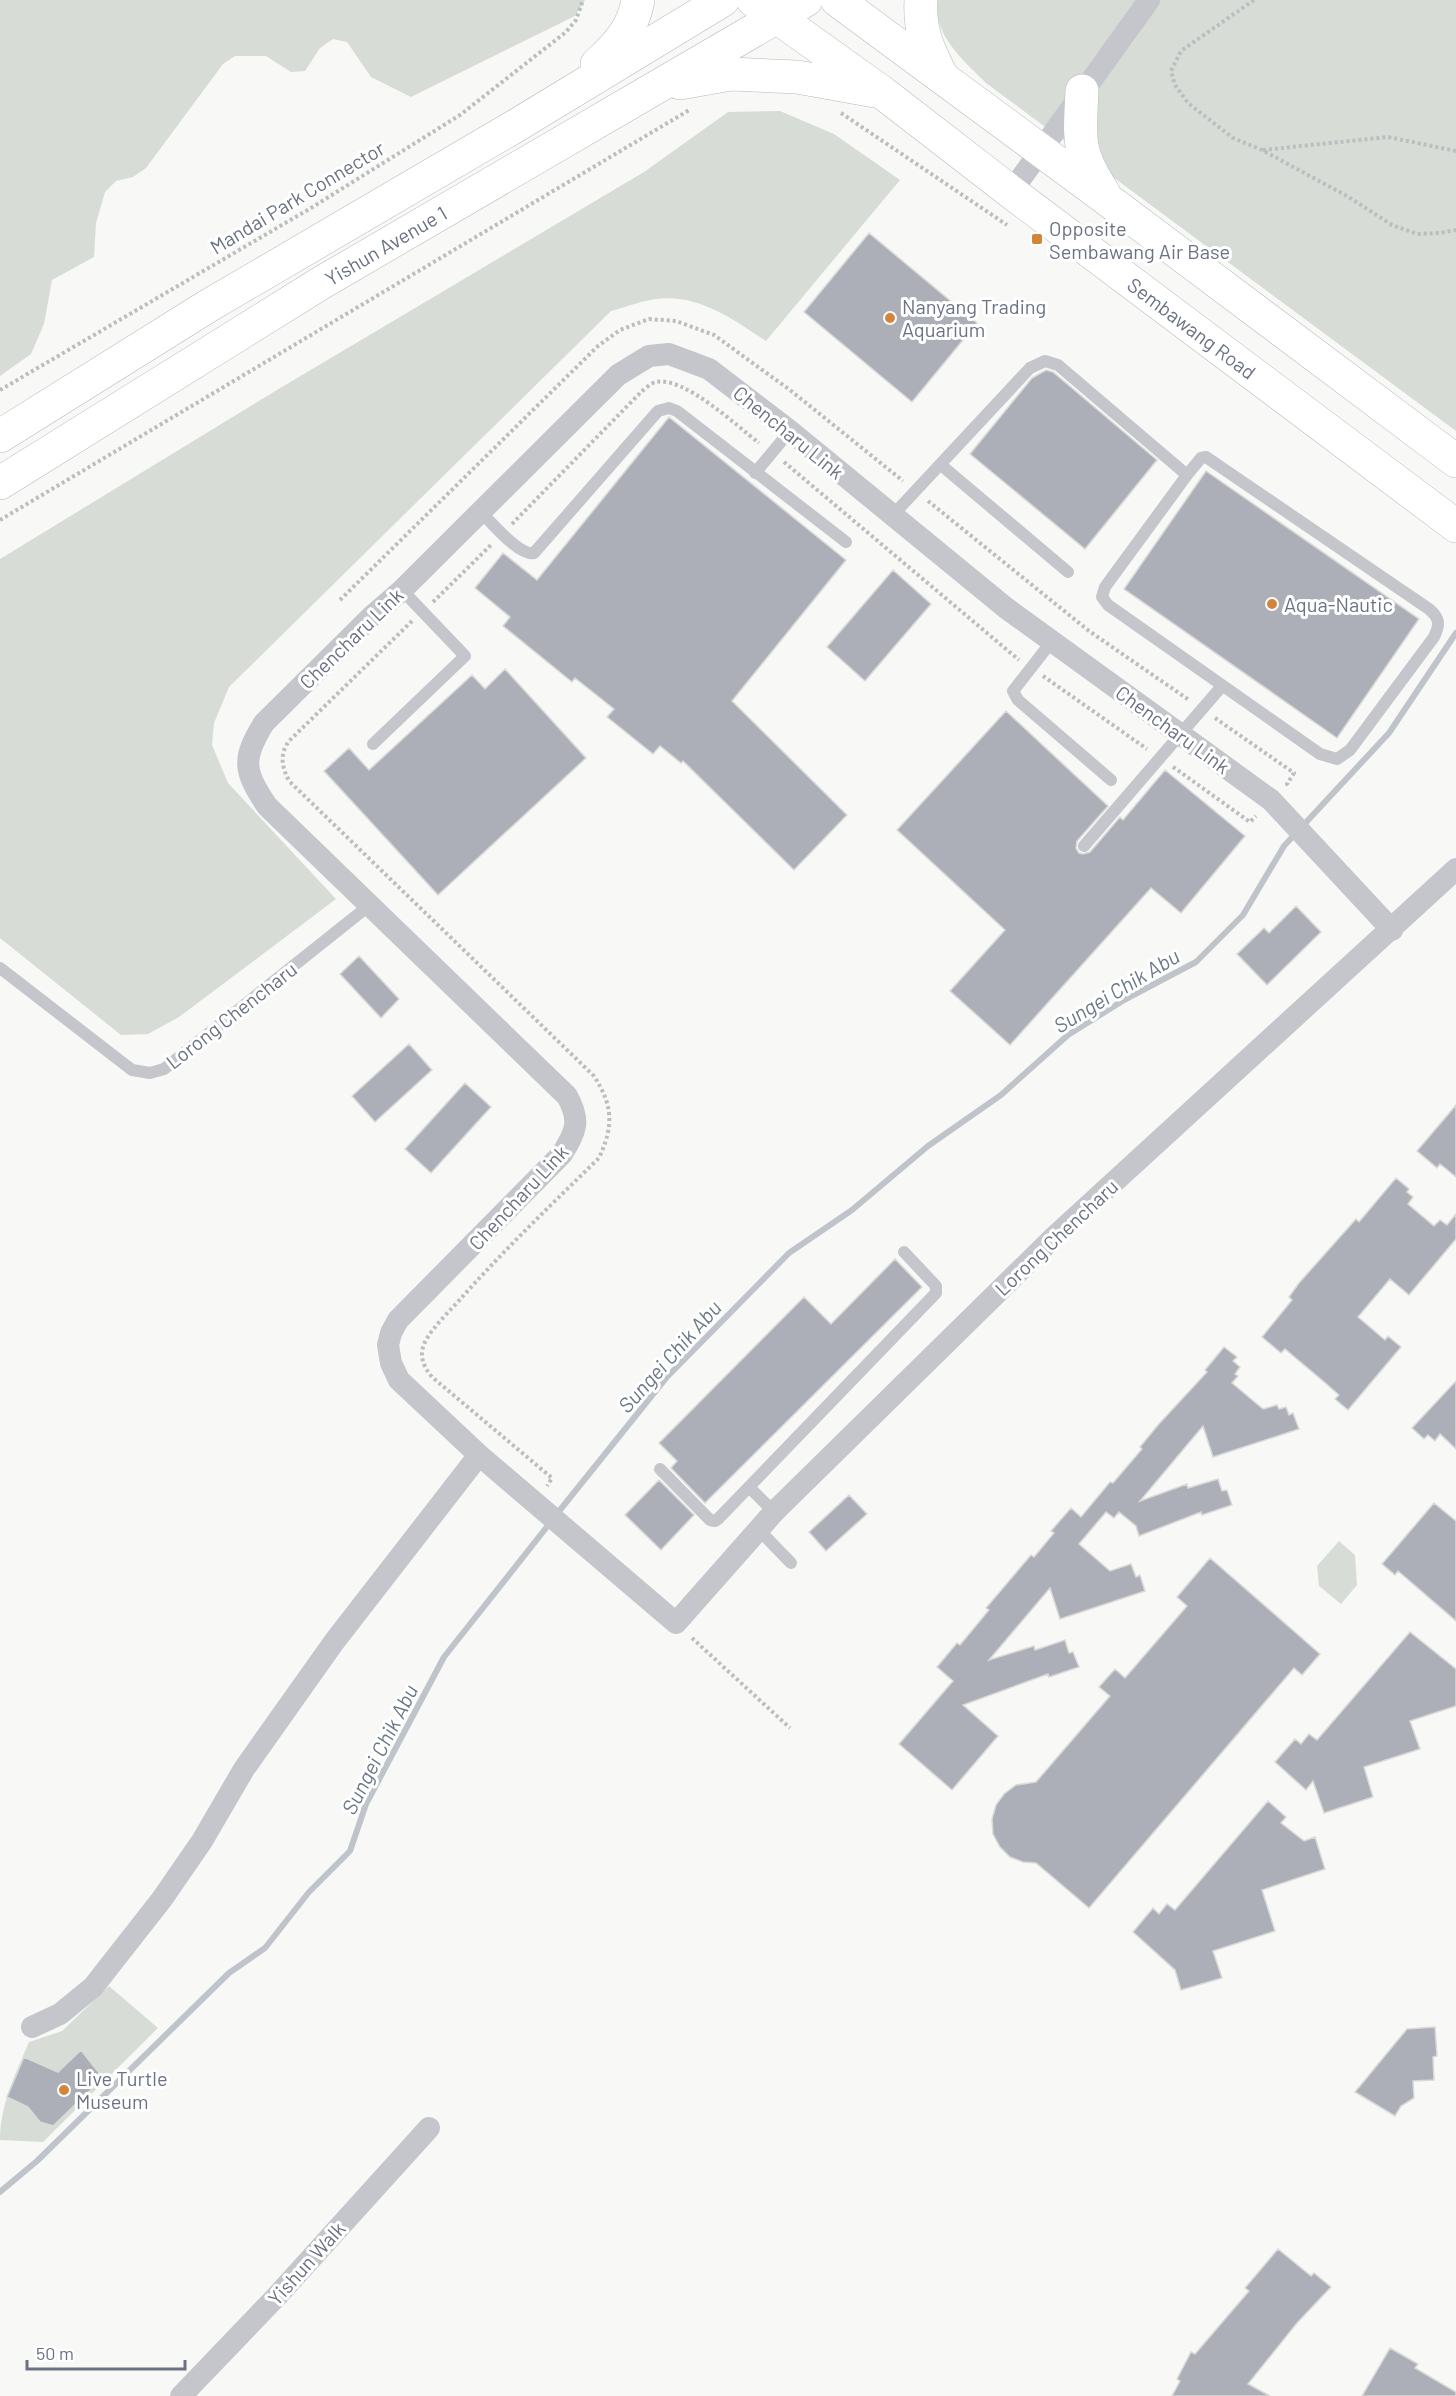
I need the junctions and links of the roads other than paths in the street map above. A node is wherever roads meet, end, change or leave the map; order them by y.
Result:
1 (638, 0) edge
2 (723, 0) edge
3 (806, 0) edge
4 (837, 0) edge
5 (921, 0) edge
6 (1149, 0) edge
7 (765, 8) edge
8 (943, 80) junction
9 (660, 86) junction
10 (1082, 92) junction
11 (568, 93) junction
12 (883, 93) junction
13 (1041, 150) junction
14 (1011, 192) junction
15 (1108, 200) junction
16 (790, 432) junction
17 (0, 436) edge
18 (1456, 461) edge
19 (941, 465) junction
20 (755, 473) junction
21 (1187, 475) junction
22 (0, 483) edge
23 (480, 511) junction
24 (892, 516) junction
25 (1456, 526) edge
26 (846, 542) dead end
27 (1068, 572) dead end
28 (402, 590) junction
29 (1052, 641) junction
30 (1222, 686) junction
31 (1182, 734) junction
32 (373, 744) dead end
33 (1111, 780) dead end
34 (1084, 846) dead end
35 (1456, 869) edge
36 (371, 904) junction
37 (1392, 930) junction
38 (0, 968) edge
39 (904, 1252) dead end
40 (479, 1455) junction
41 (660, 1469) dead end
42 (749, 1486) junction
43 (774, 1512) junction
44 (758, 1529) junction
45 (791, 1563) dead end
46 (676, 1623) joint
47 (32, 2027) dead end
48 (429, 2128) dead end
49 (181, 2396) edge

1 - 11 main road
2 - 11 main road, Yishun Avenue 1
3 - 7 main road, Yishun Avenue 1
4 - 8 main road
5 - 8 main road
6 - 10 street
7 - 9 main road, Yishun Avenue 1
7 - 12 main road, Sembawang Road
8 - 13 main road
9 - 12 main road
9 - 22 main road, Yishun Avenue 1
10 - 13 street
10 - 15 main road
11 - 17 main road, Yishun Avenue 1
12 - 14 main road, Sembawang Road
13 - 14 street
13 - 15 main road
14 - 25 main road, Sembawang Road
15 - 18 main road
16 - 20 lane
16 - 23 street, Chencharu Link
16 - 24 street, Chencharu Link
19 - 21 lane
19 - 24 lane
19 - 27 lane
20 - 23 lane
20 - 26 lane
21 - 30 lane
21 - 30 lane
23 - 28 street, Chencharu Link
24 - 29 street, Chencharu Link
28 - 32 lane
28 - 36 street, Chencharu Link
29 - 31 street, Chencharu Link
29 - 33 lane
30 - 31 lane
31 - 34 lane
31 - 37 street, Chencharu Link
35 - 37 street, Lorong Chencharu
36 - 38 lane, Lorong Chencharu
36 - 40 street, Chencharu Link
37 - 43 street, Lorong Chencharu
39 - 42 lane
40 - 46 street, Chencharu Link
40 - 47 street
41 - 42 lane
42 - 43 lane
43 - 44 street, Lorong Chencharu
44 - 45 lane
44 - 46 street, Lorong Chencharu
48 - 49 street, Yishun Walk

